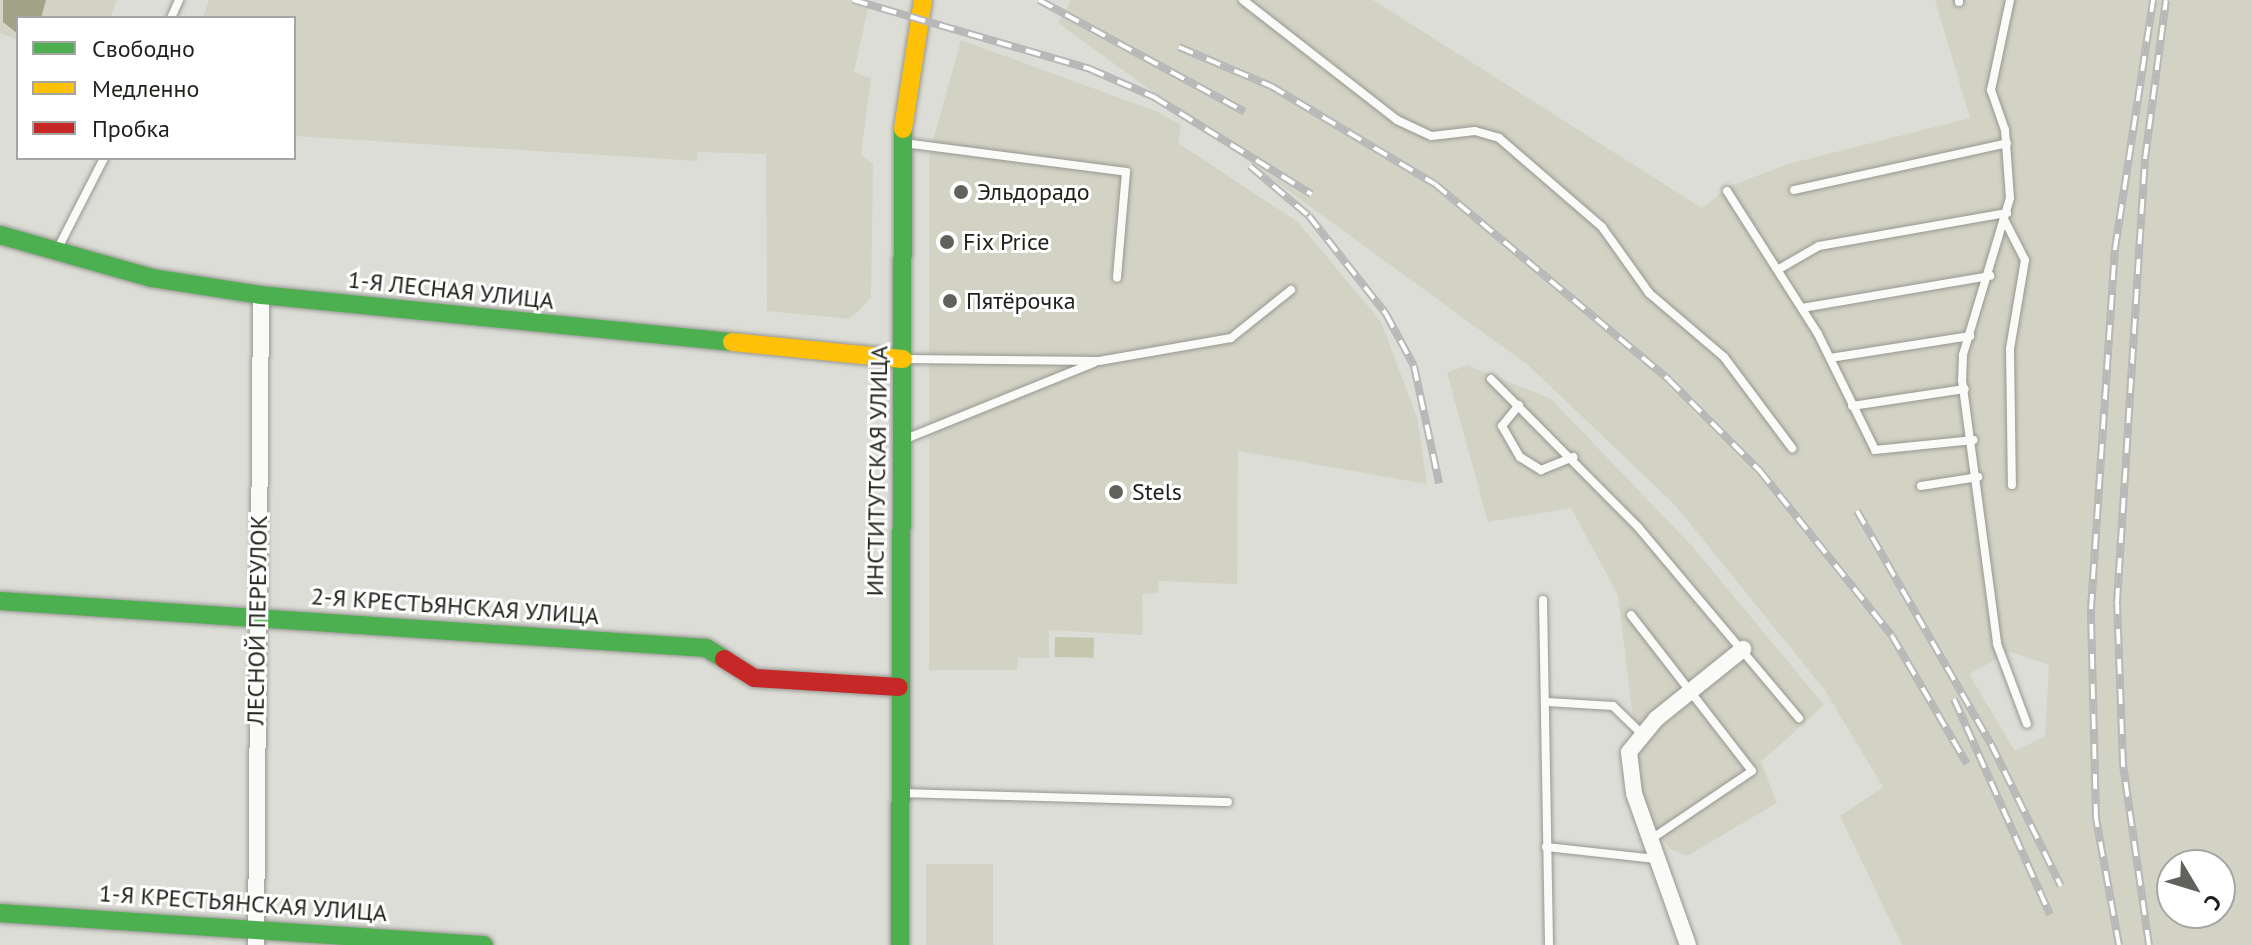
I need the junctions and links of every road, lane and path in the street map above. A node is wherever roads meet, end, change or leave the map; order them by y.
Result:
1 (923, 0) edge
2 (1243, 0) edge
3 (2010, 0) edge
4 (903, 143) junction
5 (2007, 143) junction
6 (103, 160) edge
7 (1794, 190) dead end
8 (1727, 191) dead end
9 (2006, 217) junction
10 (0, 235) edge
11 (55, 254) junction
12 (1779, 269) junction
13 (1990, 276) junction
14 (1117, 278) dead end
15 (1291, 290) dead end
16 (261, 295) junction
17 (1802, 308) junction
18 (1970, 336) junction
19 (1830, 358) junction
20 (903, 359) junction
21 (1099, 361) junction
22 (1491, 379) dead end
23 (1965, 389) junction
24 (1519, 405) junction
25 (1852, 406) junction
26 (902, 440) junction
27 (1973, 440) junction
28 (1792, 448) dead end
29 (1573, 457) junction
30 (1978, 477) junction
31 (2012, 485) dead end
32 (1921, 486) dead end
33 (1543, 600) dead end
34 (0, 601) edge
35 (257, 614) junction
36 (1631, 615) dead end
37 (1743, 649) junction
38 (899, 687) junction
39 (1689, 692) junction
40 (1547, 702) junction
41 (1799, 718) dead end
42 (2027, 724) dead end
43 (1641, 733) junction
44 (899, 792) junction
45 (1228, 802) dead end
46 (1649, 841) junction
47 (1546, 847) junction
48 (1656, 859) junction
49 (0, 913) edge
50 (255, 925) junction
51 (256, 945) edge
52 (484, 945) edge
53 (900, 945) edge
54 (1549, 945) edge
55 (1688, 945) edge

1 - 4 street, ИНСТИТУТСКАЯ УЛИЦА
2 - 28 lane
3 - 5 lane
4 - 14 lane
4 - 20 street, ИНСТИТУТСКАЯ УЛИЦА
5 - 7 lane
5 - 9 lane
6 - 11 lane
8 - 12 lane
9 - 12 lane
9 - 13 lane
9 - 31 lane
10 - 11 street, 1-Я ЛЕСНАЯ УЛИЦА
11 - 16 street, 1-Я ЛЕСНАЯ УЛИЦА
12 - 17 lane
13 - 17 lane
13 - 18 lane
15 - 21 lane
16 - 20 street, 1-Я ЛЕСНАЯ УЛИЦА
16 - 35 street, ЛЕСНОЙ ПЕРЕУЛОК
17 - 19 lane
18 - 19 lane
18 - 23 lane
19 - 25 lane
20 - 21 lane
20 - 26 street, ИНСТИТУТСКАЯ УЛИЦА
21 - 26 lane
22 - 24 lane
23 - 25 lane
23 - 27 lane
24 - 29 lane
24 - 29 lane
25 - 27 lane
26 - 38 street, ИНСТИТУТСКАЯ УЛИЦА
27 - 30 lane
29 - 37 lane
30 - 32 lane
30 - 42 lane
33 - 40 lane
34 - 35 street, 2-Я КРЕСТЬЯНСКАЯ УЛИЦА
35 - 38 street, 2-Я КРЕСТЬЯНСКАЯ УЛИЦА
35 - 50 street, ЛЕСНОЙ ПЕРЕУЛОК
36 - 39 lane
37 - 39 street
37 - 41 lane
38 - 44 street, ИНСТИТУТСКАЯ УЛИЦА
39 - 43 street
39 - 46 lane
40 - 43 lane
40 - 47 lane
43 - 46 street
44 - 45 lane
44 - 53 street, ИНСТИТУТСКАЯ УЛИЦА
46 - 48 street
47 - 48 lane
47 - 54 lane
48 - 55 street
49 - 50 street, 1-Я КРЕСТЬЯНСКАЯ УЛИЦА
50 - 51 street, ЛЕСНОЙ ПЕРЕУЛОК
50 - 52 street, 1-Я КРЕСТЬЯНСКАЯ УЛИЦА

